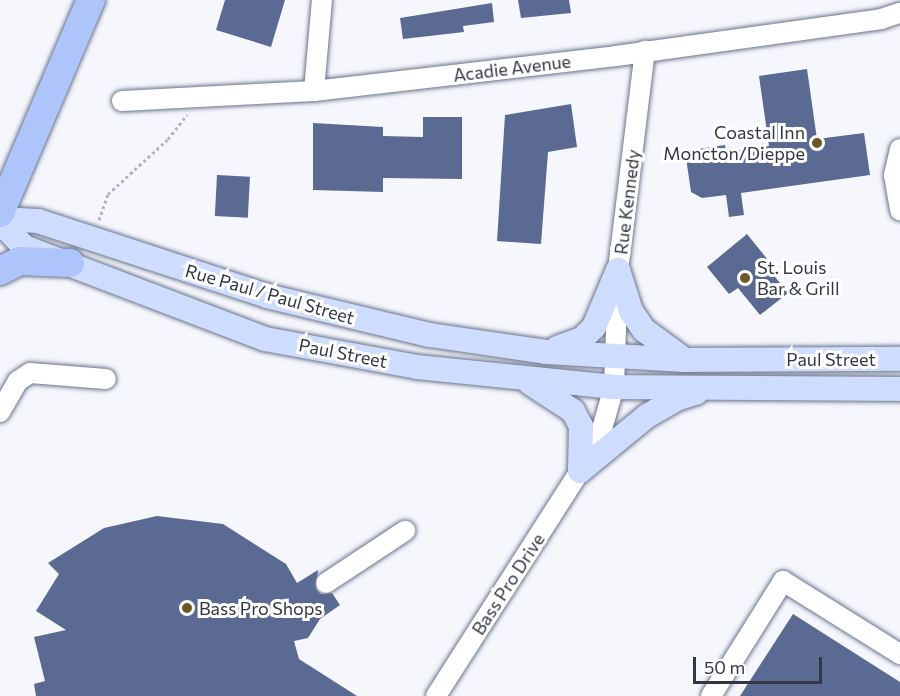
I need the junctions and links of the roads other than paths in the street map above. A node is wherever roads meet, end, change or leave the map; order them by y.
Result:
1 (91, 0) edge
2 (322, 0) edge
3 (900, 13) edge
4 (645, 51) junction
5 (314, 92) junction
6 (122, 101) dead end
7 (900, 149) edge
8 (900, 210) edge
9 (0, 213) edge
10 (0, 220) edge
11 (70, 263) junction
12 (0, 270) edge
13 (618, 270) junction
14 (546, 352) junction
15 (617, 354) junction
16 (900, 359) edge
17 (685, 360) junction
18 (106, 378) dead end
19 (528, 381) junction
20 (614, 387) junction
21 (713, 388) junction
22 (900, 389) edge
23 (0, 412) edge
24 (580, 471) junction
25 (405, 531) dead end
26 (326, 584) dead end
27 (900, 654) edge
28 (436, 696) edge
29 (711, 696) edge

1 - 9 highway
2 - 5 street
3 - 4 street, Acadie Avenue
4 - 5 street, Acadie Avenue
4 - 13 street, Rue Kennedy
5 - 6 street, Acadie Avenue
7 - 8 street
10 - 11 main road, Paul Street
10 - 14 main road, Rue Paul / Paul Street
11 - 12 highway
11 - 19 main road, Paul Street
13 - 14 main road
13 - 15 street, Rue Kennedy
13 - 17 main road
14 - 15 main road, Paul Street
15 - 17 main road, Paul Street
15 - 20 street, Rue Kennedy
16 - 17 main road, Paul Street
18 - 23 street
19 - 20 main road, Paul Street
19 - 24 main road
20 - 21 main road, Paul Street
20 - 24 street, Bass Pro Drive
21 - 22 main road
21 - 24 main road
24 - 28 street, Bass Pro Drive
25 - 26 street
27 - 29 street

